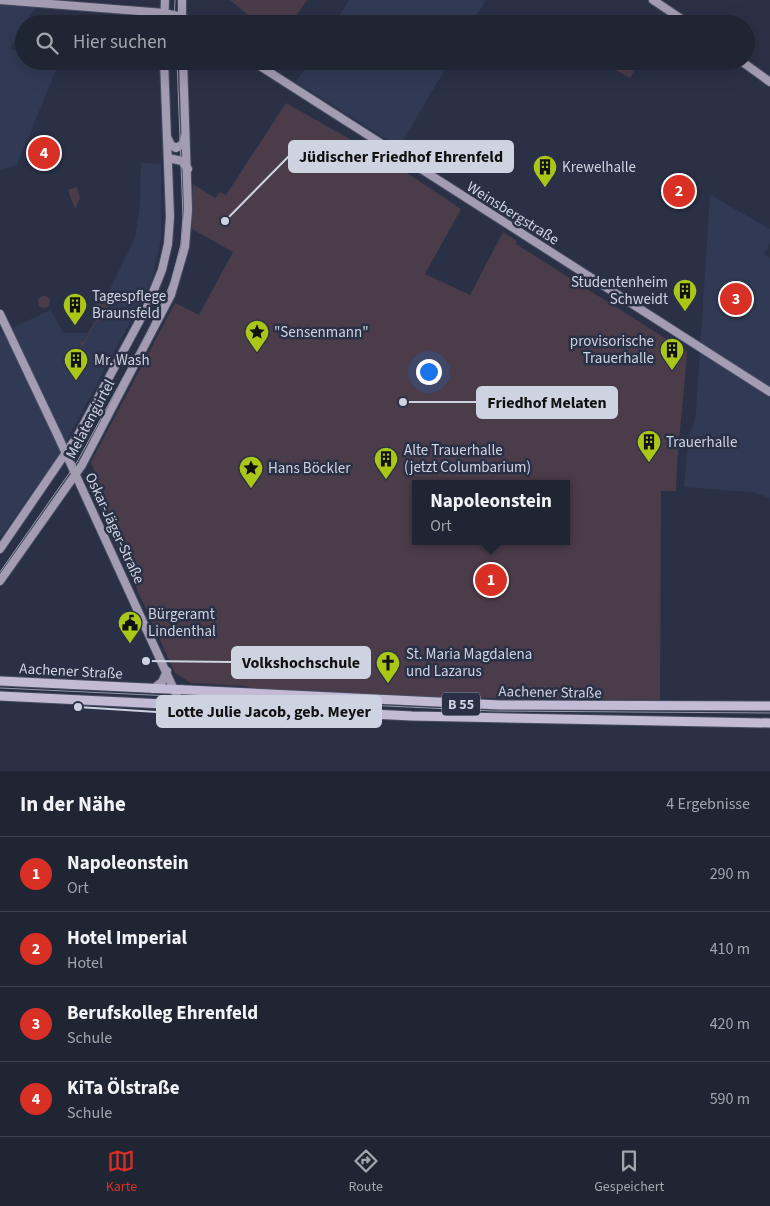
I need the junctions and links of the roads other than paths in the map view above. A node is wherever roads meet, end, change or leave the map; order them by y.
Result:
1 (0, 0) edge
2 (165, 0) edge
3 (182, 0) edge
4 (653, 0) edge
5 (164, 14) junction
6 (167, 15) edge
7 (182, 15) edge
8 (675, 15) edge
9 (164, 70) edge
10 (183, 70) edge
11 (266, 70) edge
12 (753, 70) edge
13 (770, 82) edge
14 (166, 135) junction
15 (185, 135) junction
16 (168, 158) junction
17 (188, 169) junction
18 (0, 314) edge
19 (760, 388) junction
20 (770, 392) edge
21 (770, 398) edge
22 (58, 434) junction
23 (78, 435) junction
24 (67, 454) junction
25 (76, 475) junction
26 (0, 549) edge
27 (0, 581) edge
28 (167, 671) junction
29 (0, 681) edge
30 (153, 689) junction
31 (176, 690) junction
32 (191, 691) junction
33 (0, 696) edge
34 (181, 705) junction
35 (729, 706) junction
36 (739, 706) junction
37 (770, 706) edge
38 (708, 722) junction
39 (735, 722) junction
40 (770, 723) edge

1 - 5 main road
2 - 5 main road
3 - 7 main road
4 - 8 main road
5 - 6 main road
9 - 14 main road, Melatengürtel
10 - 15 main road, Melatengürtel
11 - 19 main road, Weinsbergstraße
12 - 13 main road
14 - 15 main road
14 - 16 main road, Melatengürtel
15 - 17 main road, Melatengürtel
16 - 17 main road
16 - 23 main road, Melatengürtel
17 - 25 main road, Melatengürtel
18 - 22 main road, Oskar-Jäger-Straße
19 - 20 main road, Weinsbergstraße
19 - 21 main road, Weinsbergstraße
22 - 23 main road
22 - 24 main road, Oskar-Jäger-Straße
23 - 24 main road, Melatengürtel
24 - 25 main road, Oskar-Jäger-Straße
24 - 26 main road, Melatengürtel
25 - 27 main road, Melatengürtel
25 - 28 main road, Oskar-Jäger-Straße
28 - 30 main road
28 - 31 main road, Oskar-Jäger-Straße
29 - 30 main road, Aachener Straße / B 55
30 - 31 main road, Aachener Straße / B 55
31 - 32 main road, Aachener Straße / B 55
31 - 34 main road, Oskar-Jäger-Straße
32 - 34 main road
32 - 35 main road, Aachener Straße / B 55
33 - 34 main road, Aachener Straße / B 55
34 - 38 main road, Aachener Straße / B 55
35 - 36 main road, Aachener Straße / B 55
35 - 38 main road
36 - 37 main road, Aachener Straße / B 55
36 - 39 main road
38 - 39 main road, Aachener Straße / B 55
39 - 40 main road, Aachener Straße / B 55

